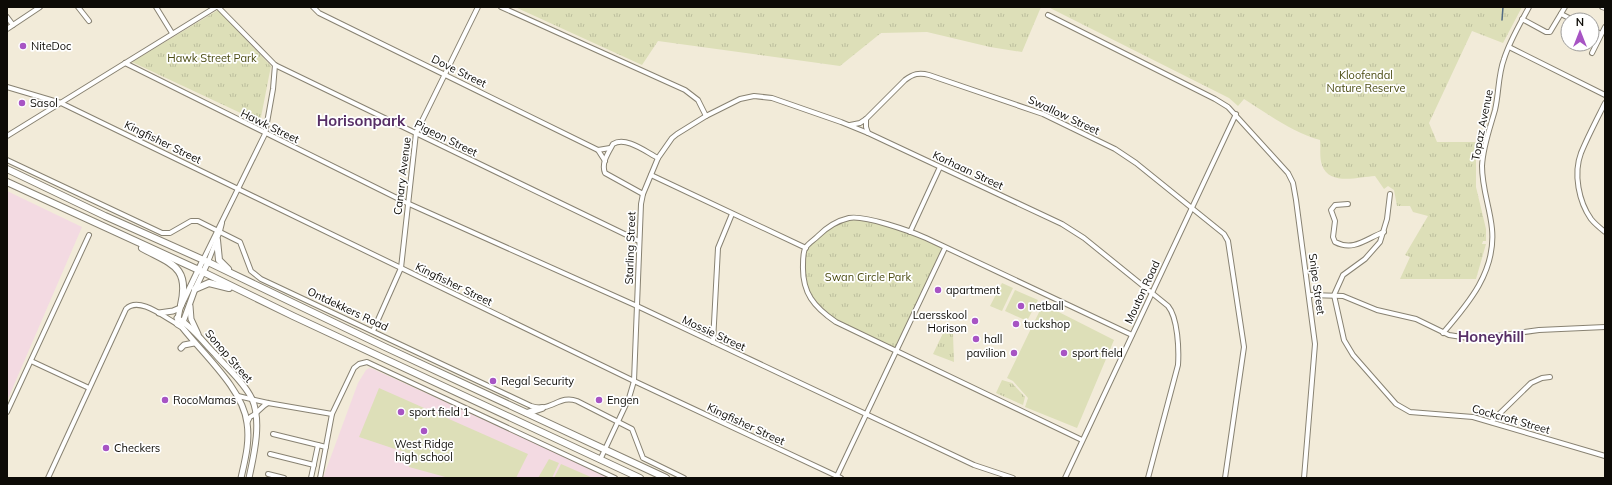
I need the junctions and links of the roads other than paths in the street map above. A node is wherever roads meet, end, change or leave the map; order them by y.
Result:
1 (40, 7) edge
2 (78, 7) edge
3 (156, 7) edge
4 (217, 7) edge
5 (313, 7) edge
6 (478, 7) edge
7 (501, 7) edge
8 (1529, 7) edge
9 (1602, 7) edge
10 (1605, 8) edge
11 (1048, 15) dead end
12 (1560, 16) edge
13 (7, 17) edge
14 (1522, 19) junction
15 (89, 21) dead end
16 (13, 24) junction
17 (1605, 27) edge
18 (7, 29) edge
19 (172, 33) junction
20 (1601, 34) joint
21 (1509, 46) junction
22 (1592, 53) dead end
23 (125, 64) junction
24 (275, 64) junction
25 (445, 74) junction
26 (7, 87) edge
27 (1605, 95) edge
28 (761, 96) joint
29 (61, 103) junction
30 (1605, 103) edge
31 (1236, 114) junction
32 (706, 116) junction
33 (866, 119) junction
34 (850, 125) junction
35 (416, 133) junction
36 (868, 133) junction
37 (265, 134) junction
38 (7, 136) edge
39 (610, 148) junction
40 (598, 150) junction
41 (658, 158) junction
42 (7, 160) edge
43 (605, 160) junction
44 (940, 167) junction
45 (7, 169) edge
46 (651, 176) junction
47 (7, 182) edge
48 (238, 189) junction
49 (643, 194) junction
50 (1390, 194) dead end
51 (407, 203) junction
52 (1348, 204) dead end
53 (1192, 207) junction
54 (732, 214) junction
55 (218, 230) junction
56 (115, 232) junction
57 (910, 232) junction
58 (1384, 232) junction
59 (1605, 232) edge
60 (89, 235) dead end
61 (216, 240) junction
62 (639, 241) junction
63 (806, 248) junction
64 (945, 248) junction
65 (205, 261) junction
66 (401, 268) junction
67 (201, 271) junction
68 (246, 281) junction
69 (195, 289) junction
70 (242, 291) junction
71 (1152, 292) junction
72 (1310, 295) junction
73 (1334, 295) junction
74 (190, 303) junction
75 (181, 306) junction
76 (637, 306) junction
77 (159, 313) junction
78 (177, 321) junction
79 (183, 322) junction
80 (1605, 327) edge
81 (182, 328) junction
82 (373, 331) junction
83 (1443, 333) junction
84 (1132, 336) junction
85 (204, 342) junction
86 (713, 342) junction
87 (194, 343) junction
88 (181, 348) dead end
89 (896, 352) junction
90 (31, 361) junction
91 (1550, 377) dead end
92 (634, 381) junction
93 (90, 388) junction
94 (238, 396) junction
95 (252, 399) junction
96 (268, 403) junction
97 (542, 408) junction
98 (7, 412) edge
99 (526, 413) junction
100 (332, 414) junction
101 (256, 415) junction
102 (866, 415) junction
103 (619, 422) junction
104 (1491, 422) junction
105 (247, 423) junction
106 (274, 434) dead end
107 (1082, 440) junction
108 (318, 445) junction
109 (326, 447) junction
110 (604, 449) junction
111 (270, 454) dead end
112 (1605, 456) edge
113 (600, 460) junction
114 (314, 465) junction
115 (268, 474) dead end
116 (838, 477) edge
117 (48, 478) edge
118 (242, 478) edge
119 (249, 478) edge
120 (284, 478) edge
121 (311, 478) edge
122 (320, 478) edge
123 (615, 478) edge
124 (640, 478) edge
125 (666, 478) edge
126 (684, 478) edge
127 (1013, 478) edge
128 (1065, 478) edge
129 (1148, 478) edge
130 (1225, 478) edge
131 (1304, 478) edge

1 - 16 street
2 - 15 street
3 - 19 street
4 - 19 street
4 - 24 street, Pigeon Street
5 - 25 street, Dove Street
6 - 25 street, Canary Avenue
7 - 32 street
8 - 14 street, Topaz Avenue
9 - 10 street
11 - 31 street, Snipe Street
12 - 14 street
13 - 16 street
14 - 21 street, Topaz Avenue
16 - 18 street
17 - 20 street
19 - 23 street
20 - 22 street
21 - 27 street
21 - 83 street, Topaz Avenue
23 - 29 street
23 - 37 street, Hawk Street
24 - 35 street, Pigeon Street
24 - 37 street
25 - 35 street, Canary Avenue
25 - 40 street, Dove Street
26 - 29 street, Kingfisher Street
28 - 32 street, Starling Street
28 - 34 street, Korhaan Street
29 - 38 street
29 - 48 street, Kingfisher Street
30 - 59 street
31 - 53 street, Mouton Road
31 - 72 street, Snipe Street
32 - 41 street, Starling Street
33 - 34 street
33 - 36 street
33 - 53 street, Swallow Street
34 - 36 street, Korhaan Street
35 - 51 street, Canary Avenue
35 - 62 street, Pigeon Street
36 - 44 street, Korhaan Street
37 - 48 street
37 - 51 street, Hawk Street
39 - 40 street
39 - 41 street
39 - 43 street
40 - 43 street, Dove Street
41 - 46 street, Starling Street
42 - 55 street, Ontdekkers Road
43 - 49 street, Dove Street
44 - 57 street
44 - 71 street, Korhaan Street
45 - 65 main road, Ontdekkers Road
46 - 49 street, Starling Street
46 - 54 street
47 - 56 main road
48 - 55 street
48 - 66 street, Kingfisher Street
49 - 62 street, Starling Street
50 - 58 street
51 - 66 street, Canary Avenue
51 - 76 street, Mossie Street
52 - 58 street
53 - 71 street, Mouton Road
53 - 130 street, Swallow Street
54 - 63 street
54 - 86 street
55 - 61 street
55 - 65 street
55 - 82 street, Ontdekkers Road
56 - 67 main road
56 - 75 main road
57 - 63 street
57 - 64 street
58 - 73 street
60 - 90 street
61 - 65 street
61 - 68 main road
62 - 76 street, Starling Street
63 - 89 street
64 - 84 street
64 - 89 street
65 - 67 street
65 - 68 main road, Ontdekkers Road
66 - 82 street, Canary Avenue
66 - 92 street, Kingfisher Street
67 - 69 street
67 - 70 main road
67 - 75 street
68 - 99 main road, Ontdekkers Road
69 - 70 main road
69 - 74 street
70 - 113 main road
71 - 84 street, Mouton Road
71 - 129 street, Korhaan Street
72 - 73 street
72 - 131 street, Snipe Street
73 - 83 street
73 - 104 street, Cockcroft Street
74 - 79 street
74 - 85 street
75 - 77 street
75 - 78 street
76 - 86 street, Mossie Street
76 - 92 street, Starling Street
77 - 78 street
77 - 93 street
78 - 79 street, Sonop Street
78 - 81 street, Sonop Street
79 - 81 street
79 - 85 street, Sonop Street
80 - 83 street
81 - 87 street, Sonop Street
82 - 97 street, Ontdekkers Road
84 - 107 street, Mouton Road
85 - 95 street, Sonop Street
86 - 102 street, Mossie Street
87 - 88 street
87 - 94 street, Sonop Street
89 - 102 street
89 - 107 street
90 - 93 street
90 - 98 street
91 - 104 street
92 - 103 street, Starling Street
92 - 116 street, Kingfisher Street
93 - 117 street
94 - 95 street
94 - 105 street, Sonop Street
95 - 96 street
95 - 101 street, Sonop Street
96 - 100 street
96 - 101 street
97 - 99 main road
97 - 103 street
99 - 110 main road, Ontdekkers Road
100 - 109 street
100 - 123 street
101 - 105 street
101 - 119 street, Sonop Street
102 - 116 street
102 - 127 street, Mossie Street
103 - 110 street, Starling Street
103 - 126 street
104 - 112 street, Cockcroft Street
105 - 118 street, Sonop Street
106 - 108 street
107 - 128 street, Mouton Road
108 - 109 street
108 - 114 street
109 - 122 street
110 - 113 street, Starling Street
110 - 125 main road, Ontdekkers Road
111 - 114 street
113 - 124 main road
114 - 121 street
115 - 120 street

